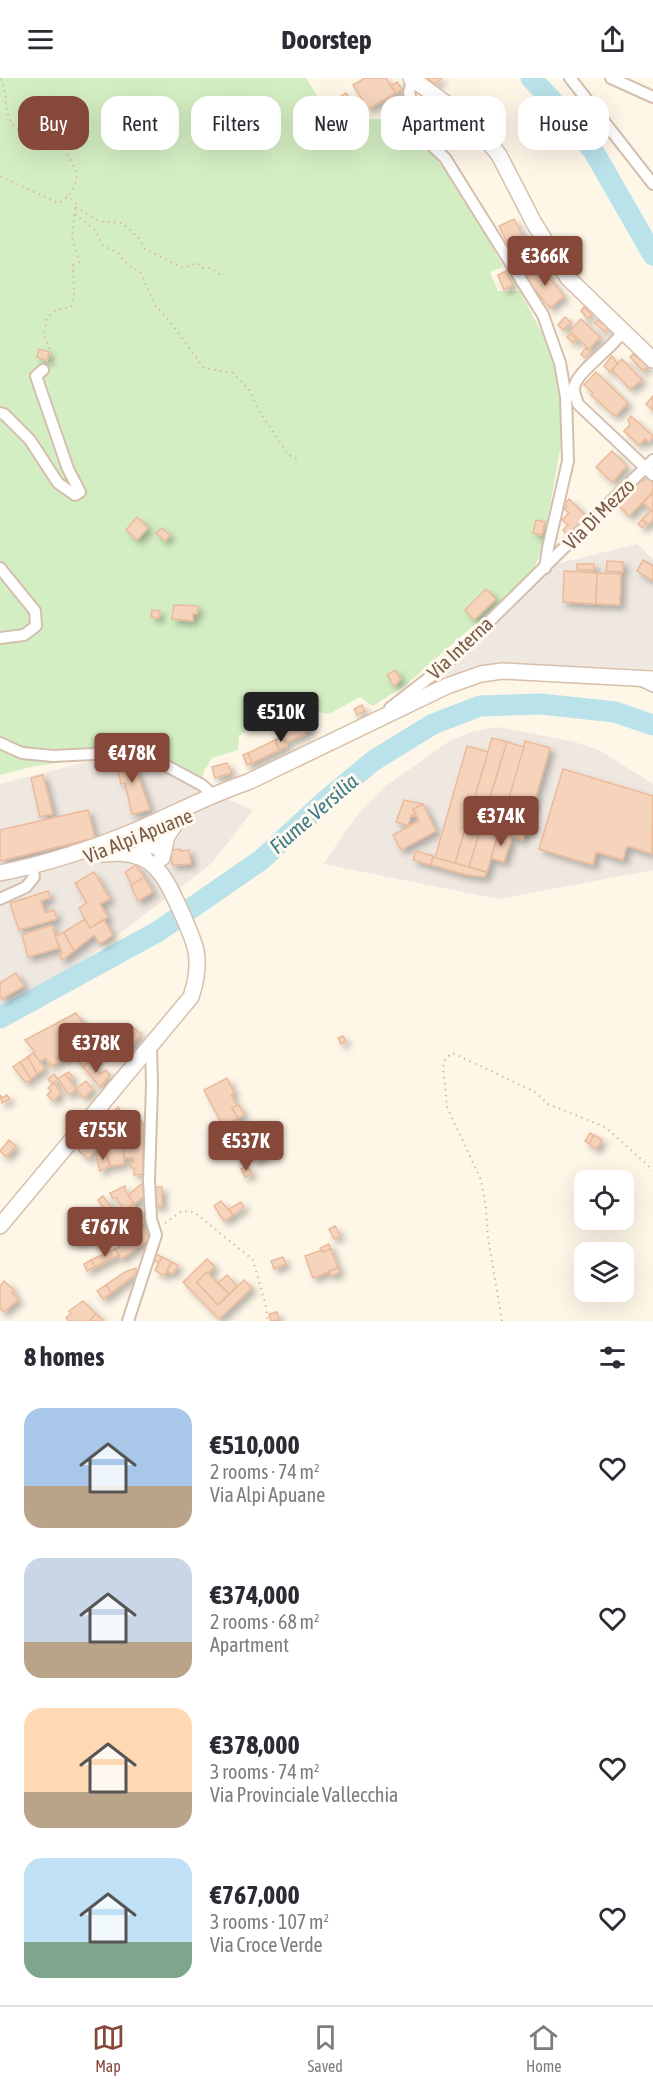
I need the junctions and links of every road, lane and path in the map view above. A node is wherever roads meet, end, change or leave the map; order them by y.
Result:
1 (412, 78) edge
2 (570, 78) edge
3 (611, 78) edge
4 (0, 79) edge
5 (653, 97) edge
6 (0, 176) edge
7 (653, 184) edge
8 (67, 196) junction
9 (76, 207) junction
10 (75, 214) junction
11 (221, 276) dead end
12 (623, 331) junction
13 (653, 360) edge
14 (43, 370) joint
15 (0, 413) edge
16 (299, 460) dead end
17 (650, 468) edge
18 (0, 568) edge
19 (545, 568) junction
20 (0, 638) edge
21 (634, 679) junction
22 (653, 679) edge
23 (653, 689) edge
24 (371, 723) junction
25 (0, 742) edge
26 (239, 785) junction
27 (213, 795) junction
28 (176, 824) junction
29 (141, 834) junction
30 (98, 850) junction
31 (162, 851) junction
32 (144, 859) junction
33 (32, 867) junction
34 (0, 873) edge
35 (165, 882) junction
36 (0, 899) edge
37 (151, 1047) junction
38 (653, 1170) edge
39 (0, 1226) edge
40 (156, 1235) junction
41 (128, 1321) edge
42 (268, 1321) edge
43 (502, 1321) edge

1 - 12 main road
1 - 19 street
2 - 7 street
3 - 5 street
4 - 8 path
6 - 8 path
8 - 9 path
9 - 10 path
9 - 11 path
10 - 14 path
10 - 16 path
12 - 13 main road
12 - 17 street
14 - 15 street
17 - 19 street, Via Di Mezzo
18 - 20 street
19 - 24 street, Via Interna
21 - 22 main road
21 - 23 lane
21 - 24 main road
24 - 26 main road
25 - 27 street
26 - 27 main road
26 - 28 main road, Via Alpi Apuane
27 - 29 main road
28 - 29 main road, Via Alpi Apuane
28 - 31 main road
29 - 30 main road, Via Alpi Apuane
29 - 31 main road
29 - 32 main road
30 - 32 main road
30 - 33 main road, Via Alpi Apuane
31 - 35 main road
32 - 35 main road
33 - 34 main road, Via Alpi Apuane
33 - 36 street
35 - 37 main road
37 - 39 main road
37 - 40 street
38 - 43 path
40 - 41 street
40 - 42 path

